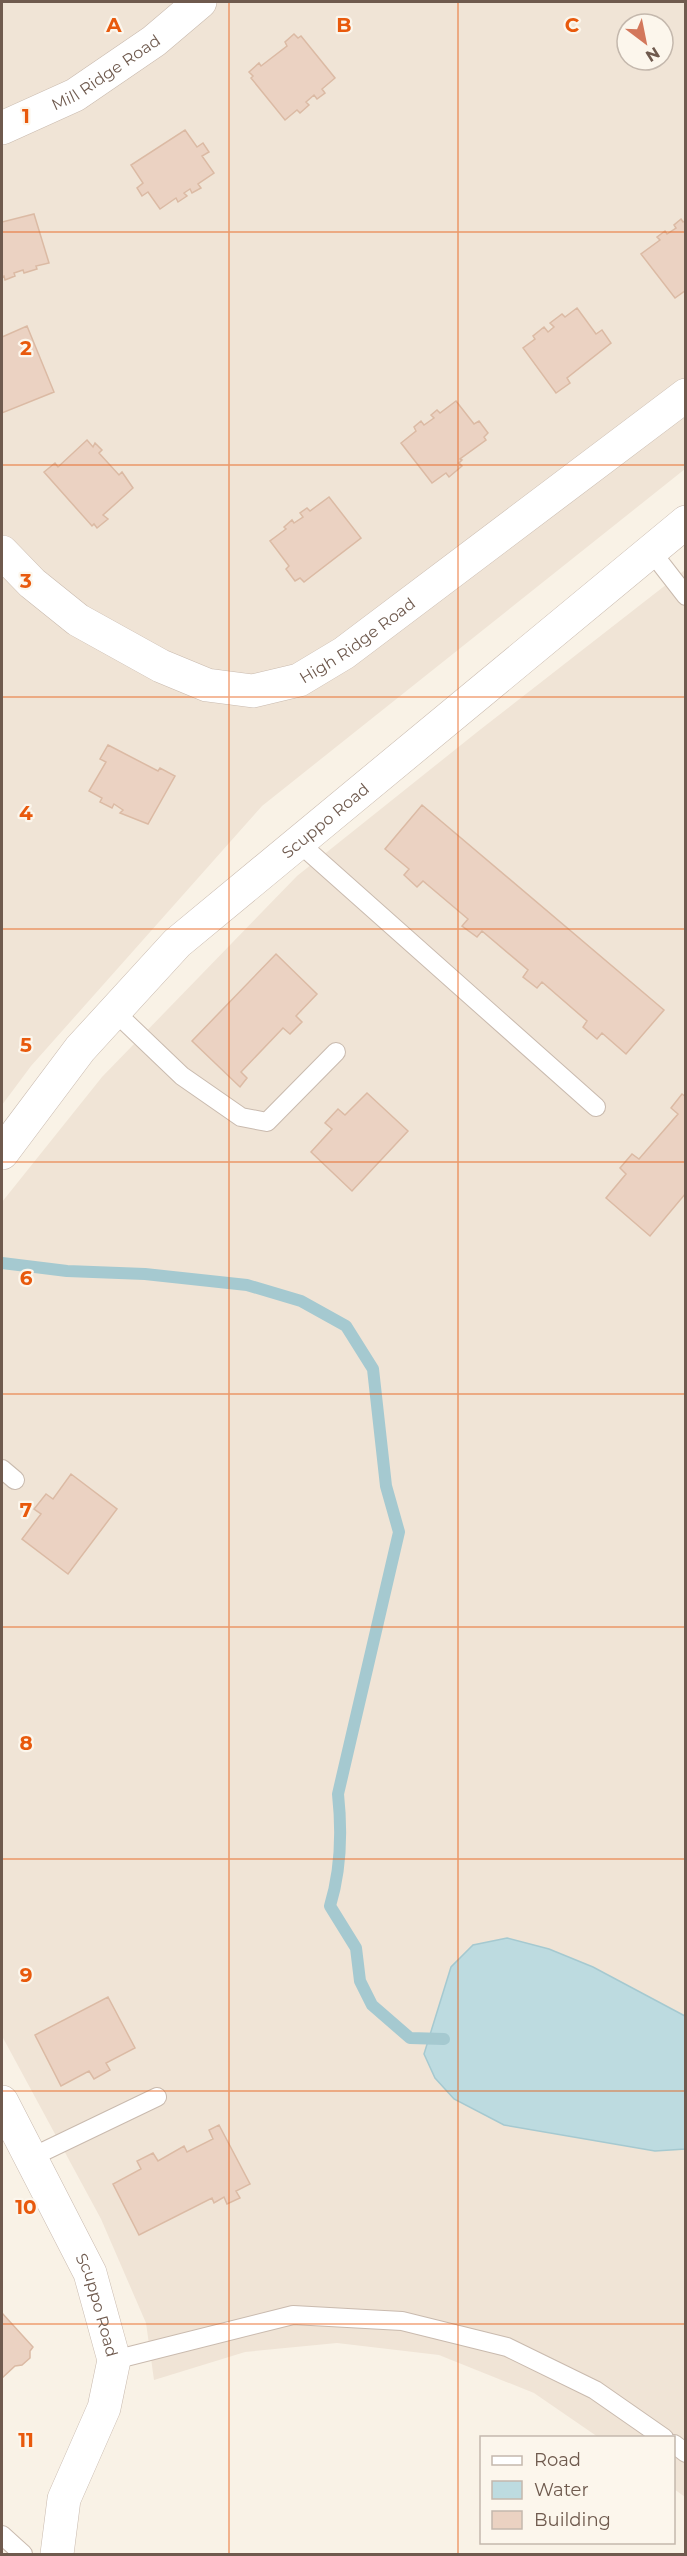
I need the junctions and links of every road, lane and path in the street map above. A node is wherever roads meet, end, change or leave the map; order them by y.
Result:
1 (200, 2) edge
2 (2, 128) edge
3 (686, 395) edge
4 (686, 522) edge
5 (651, 550) junction
6 (2, 552) edge
7 (686, 596) edge
8 (298, 842) junction
9 (114, 1011) junction
10 (336, 1052) dead end
11 (596, 1107) dead end
12 (2, 1153) edge
13 (158, 2097) dead end
14 (2, 2102) edge
15 (30, 2158) junction
16 (114, 2360) junction
17 (661, 2436) edge
18 (2, 2535) edge
19 (24, 2554) edge
20 (52, 2554) edge

1 - 2 street, Mill Ridge Road
3 - 6 street, High Ridge Road
4 - 5 street, Scuppo Road
5 - 7 lane
5 - 8 street, Scuppo Road
8 - 9 street, Scuppo Road
8 - 11 lane
9 - 10 lane
9 - 12 street, Scuppo Road
13 - 15 lane
14 - 15 street, Scuppo Road
15 - 16 street, Scuppo Road
16 - 17 lane
16 - 20 street, Scuppo Road
18 - 19 lane

